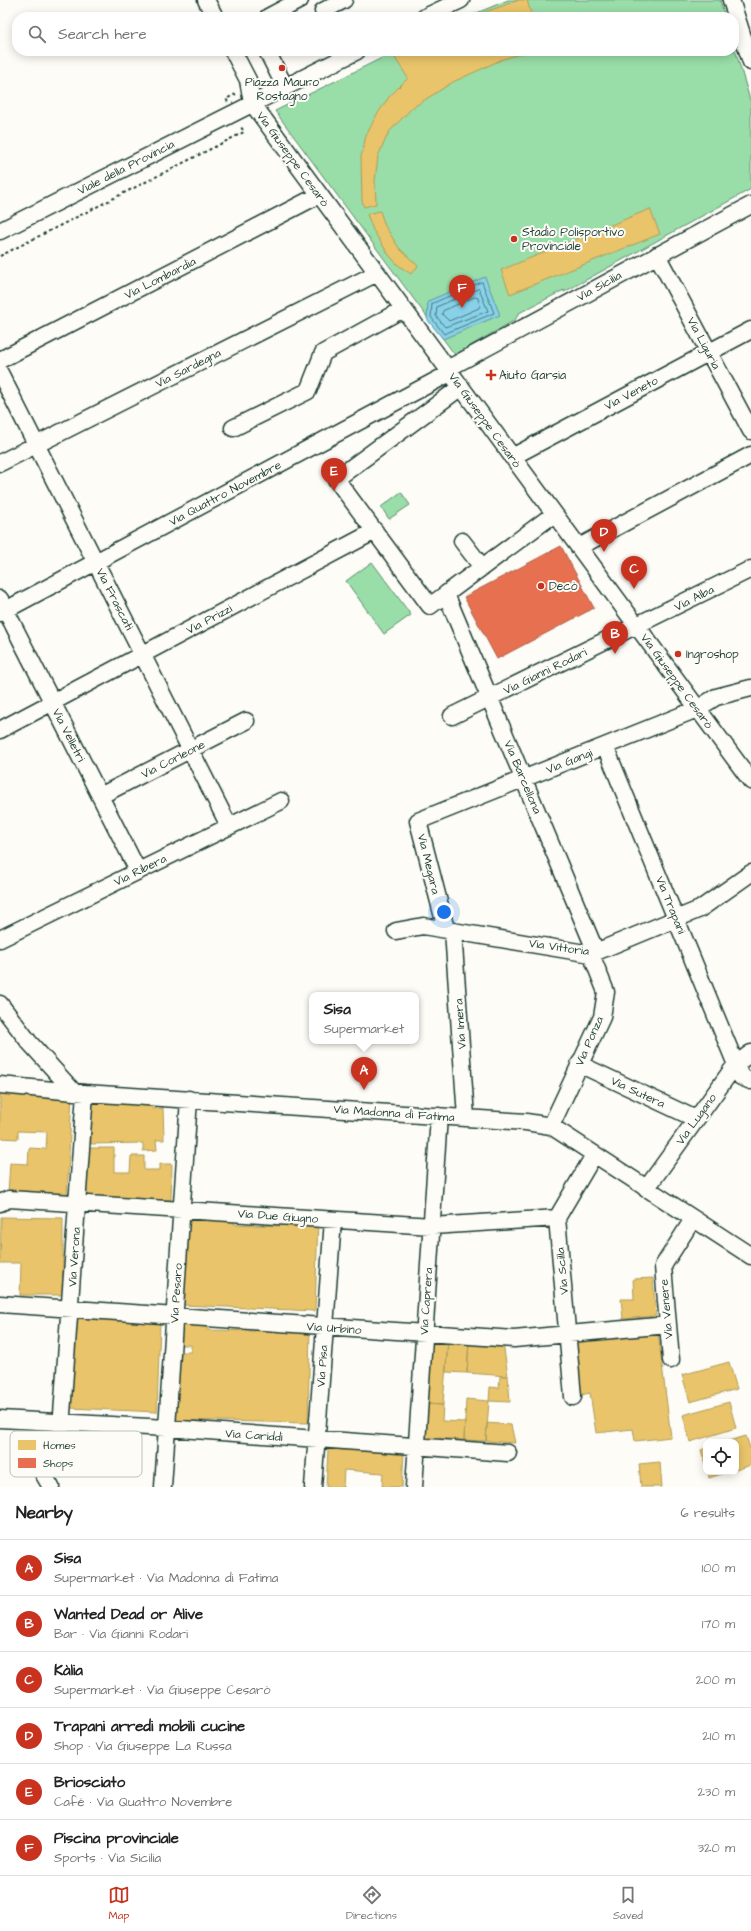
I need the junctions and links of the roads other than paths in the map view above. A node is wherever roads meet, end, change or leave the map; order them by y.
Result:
1 (206, 0) edge
2 (300, 0) edge
3 (461, 0) edge
4 (731, 0) edge
5 (342, 1) edge
6 (323, 9) edge
7 (212, 12) edge
8 (277, 12) edge
9 (436, 12) edge
10 (736, 12) edge
11 (739, 18) edge
12 (748, 38) edge
13 (236, 56) edge
14 (270, 56) edge
15 (343, 56) edge
16 (751, 62) edge
17 (285, 87) junction
18 (252, 103) junction
19 (319, 195) junction
20 (751, 205) edge
21 (0, 231) edge
22 (657, 255) junction
23 (377, 273) junction
24 (403, 309) junction
25 (751, 330) edge
26 (709, 352) junction
27 (0, 360) edge
28 (449, 371) junction
29 (0, 373) edge
30 (461, 387) junction
31 (233, 428) dead end
32 (751, 431) edge
33 (36, 445) junction
34 (751, 455) edge
35 (512, 457) junction
36 (0, 464) edge
37 (554, 514) junction
38 (370, 534) junction
39 (462, 541) dead end
40 (579, 547) junction
41 (96, 562) junction
42 (482, 567) junction
43 (751, 569) edge
44 (448, 598) junction
45 (2, 607) edge
46 (637, 627) junction
47 (142, 654) junction
48 (751, 688) edge
49 (490, 698) junction
50 (52, 702) junction
51 (697, 709) junction
52 (452, 716) dead end
53 (246, 721) dead end
54 (0, 730) edge
55 (605, 746) junction
56 (191, 750) junction
57 (524, 779) junction
58 (751, 781) edge
59 (100, 796) junction
60 (281, 801) dead end
61 (418, 821) joint
62 (229, 826) junction
63 (138, 871) junction
64 (750, 877) edge
65 (676, 918) junction
66 (450, 930) junction
67 (396, 931) dead end
68 (0, 939) edge
69 (593, 953) junction
70 (0, 1004) edge
71 (751, 1053) edge
72 (579, 1064) junction
73 (736, 1064) junction
74 (751, 1081) edge
75 (0, 1085) edge
76 (79, 1093) junction
77 (189, 1099) junction
78 (439, 1116) junction
79 (466, 1117) junction
80 (696, 1119) junction
81 (551, 1126) junction
82 (594, 1155) junction
83 (646, 1189) junction
84 (0, 1202) edge
85 (78, 1203) junction
86 (182, 1210) junction
87 (557, 1218) junction
88 (693, 1219) junction
89 (333, 1220) junction
90 (432, 1226) junction
91 (751, 1256) edge
92 (0, 1304) edge
93 (70, 1310) junction
94 (174, 1317) junction
95 (668, 1325) junction
96 (325, 1327) junction
97 (424, 1334) junction
98 (567, 1334) junction
99 (671, 1360) dead end
100 (573, 1397) dead end
101 (0, 1419) edge
102 (62, 1422) junction
103 (167, 1428) junction
104 (61, 1431) edge
105 (317, 1439) junction
106 (417, 1446) junction
107 (508, 1452) dead end
108 (45, 1477) edge
109 (51, 1487) edge
110 (163, 1487) edge
111 (313, 1487) edge
112 (414, 1487) edge

1 - 7 street
2 - 8 street
3 - 9 street
4 - 10 street
5 - 6 street
11 - 12 street
12 - 16 street
13 - 18 street, Via Giuseppe Cesarò
14 - 17 street
15 - 17 street, Viale della Provincia
17 - 18 street, Viale della Provincia
18 - 19 street, Via Giuseppe Cesarò
18 - 21 street, Viale della Provincia
19 - 23 street, Via Giuseppe Cesarò
19 - 27 street, Via Lombardia
20 - 22 street, Via Sicilia
22 - 26 street, Via Liguria
22 - 28 street, Via Sicilia
23 - 24 street, Via Giuseppe Cesarò
23 - 33 street, Via Sardegna
24 - 28 street, Via Giuseppe Cesarò
24 - 31 street
25 - 26 street, Via Veneto
26 - 32 street, Via Liguria
26 - 35 street, Via Veneto
28 - 30 street, Via Giuseppe Cesarò
28 - 41 street, Via Quattro Novembre
29 - 33 street, Via Frascati
30 - 35 street, Via Giuseppe Cesarò
30 - 38 street
33 - 36 street, Via Sardegna
33 - 41 street, Via Frascati
34 - 40 street
35 - 37 street, Via Giuseppe Cesarò
37 - 40 street, Via Giuseppe Cesarò
37 - 42 street
38 - 44 street
38 - 47 street, Via Prizzi
39 - 42 street
40 - 46 street, Via Giuseppe Cesarò
41 - 45 street, Via Quattro Novembre
41 - 47 street, Via Frascati
42 - 44 street
43 - 46 street, Via Alba
44 - 49 street, Via Barcellona
45 - 50 street, Via Velletri
46 - 49 street, Via Gianni Rodari
46 - 51 street, Via Giuseppe Cesarò
47 - 50 street, Via Prizzi
47 - 56 street, Via Frascati
48 - 51 street, Via Gangi
49 - 52 street, Via Gianni Rodari
49 - 57 street, Via Barcellona
50 - 54 street, Via Prizzi
50 - 59 street, Via Velletri
51 - 55 street, Via Gangi
51 - 58 street, Via Giuseppe Cesarò
53 - 56 street, Via Corleone
55 - 57 street, Via Gangi
55 - 65 street, Via Trapani
56 - 59 street, Via Corleone
56 - 62 street, Via Frascati
57 - 61 street, Via Gangi
57 - 69 street, Via Barcellona
59 - 63 street, Via Velletri
60 - 62 street, Via Ribera
61 - 66 street, Via Megara
62 - 63 street, Via Ribera
63 - 68 street, Via Ribera
64 - 65 street, Via Vittoria
65 - 69 street, Via Vittoria
65 - 73 street, Via Trapani
66 - 67 street, Via Vittoria
66 - 69 street, Via Vittoria
66 - 79 street, Via Imera
69 - 72 street, Via Ponza
70 - 76 street
71 - 73 street, Via Lugano
72 - 80 street, Via Sutera
72 - 81 street, Via Ponza
73 - 74 street, Via Trapani
73 - 80 street, Via Lugano
75 - 76 street, Via Madonna di Fatima
76 - 77 street, Via Madonna di Fatima
76 - 85 street, Via Verona
77 - 78 street, Via Madonna di Fatima
77 - 86 street, Via Pesaro
78 - 79 street, Via Madonna di Fatima
78 - 90 street, Via Caprera
79 - 81 street, Via Madonna di Fatima
80 - 83 street, Via Lugano
81 - 82 street, Via Madonna di Fatima
82 - 83 street, Via Madonna di Fatima
82 - 87 street
83 - 88 street, Via Madonna di Fatima
84 - 85 street, Via Due Giugno
85 - 86 street, Via Due Giugno
85 - 93 street, Via Verona
86 - 89 street, Via Due Giugno
86 - 94 street, Via Pesaro
87 - 90 street, Via Due Giugno
87 - 98 street, Via Scilla
88 - 91 street, Via Madonna di Fatima
88 - 95 street, Via Venere
89 - 90 street, Via Due Giugno
89 - 96 street, Via Pisa
90 - 97 street, Via Caprera
92 - 93 street, Via Urbino
93 - 94 street, Via Urbino
93 - 102 street, Via Verona
94 - 96 street, Via Urbino
94 - 103 street, Via Pesaro
95 - 98 street, Via Urbino
95 - 99 street, Via Venere
96 - 97 street, Via Urbino
96 - 105 street, Via Pisa
97 - 98 street, Via Urbino
97 - 106 street, Via Caprera
98 - 100 street, Via Scilla
101 - 102 street, Via Cariddi
102 - 103 street, Via Cariddi
102 - 104 street, Via Verona
103 - 105 street, Via Cariddi
103 - 110 street, Via Pesaro
105 - 106 street, Via Cariddi
105 - 111 street, Via Pisa
106 - 107 street, Via Cariddi
106 - 112 street, Via Caprera
108 - 109 street, Via Verona

